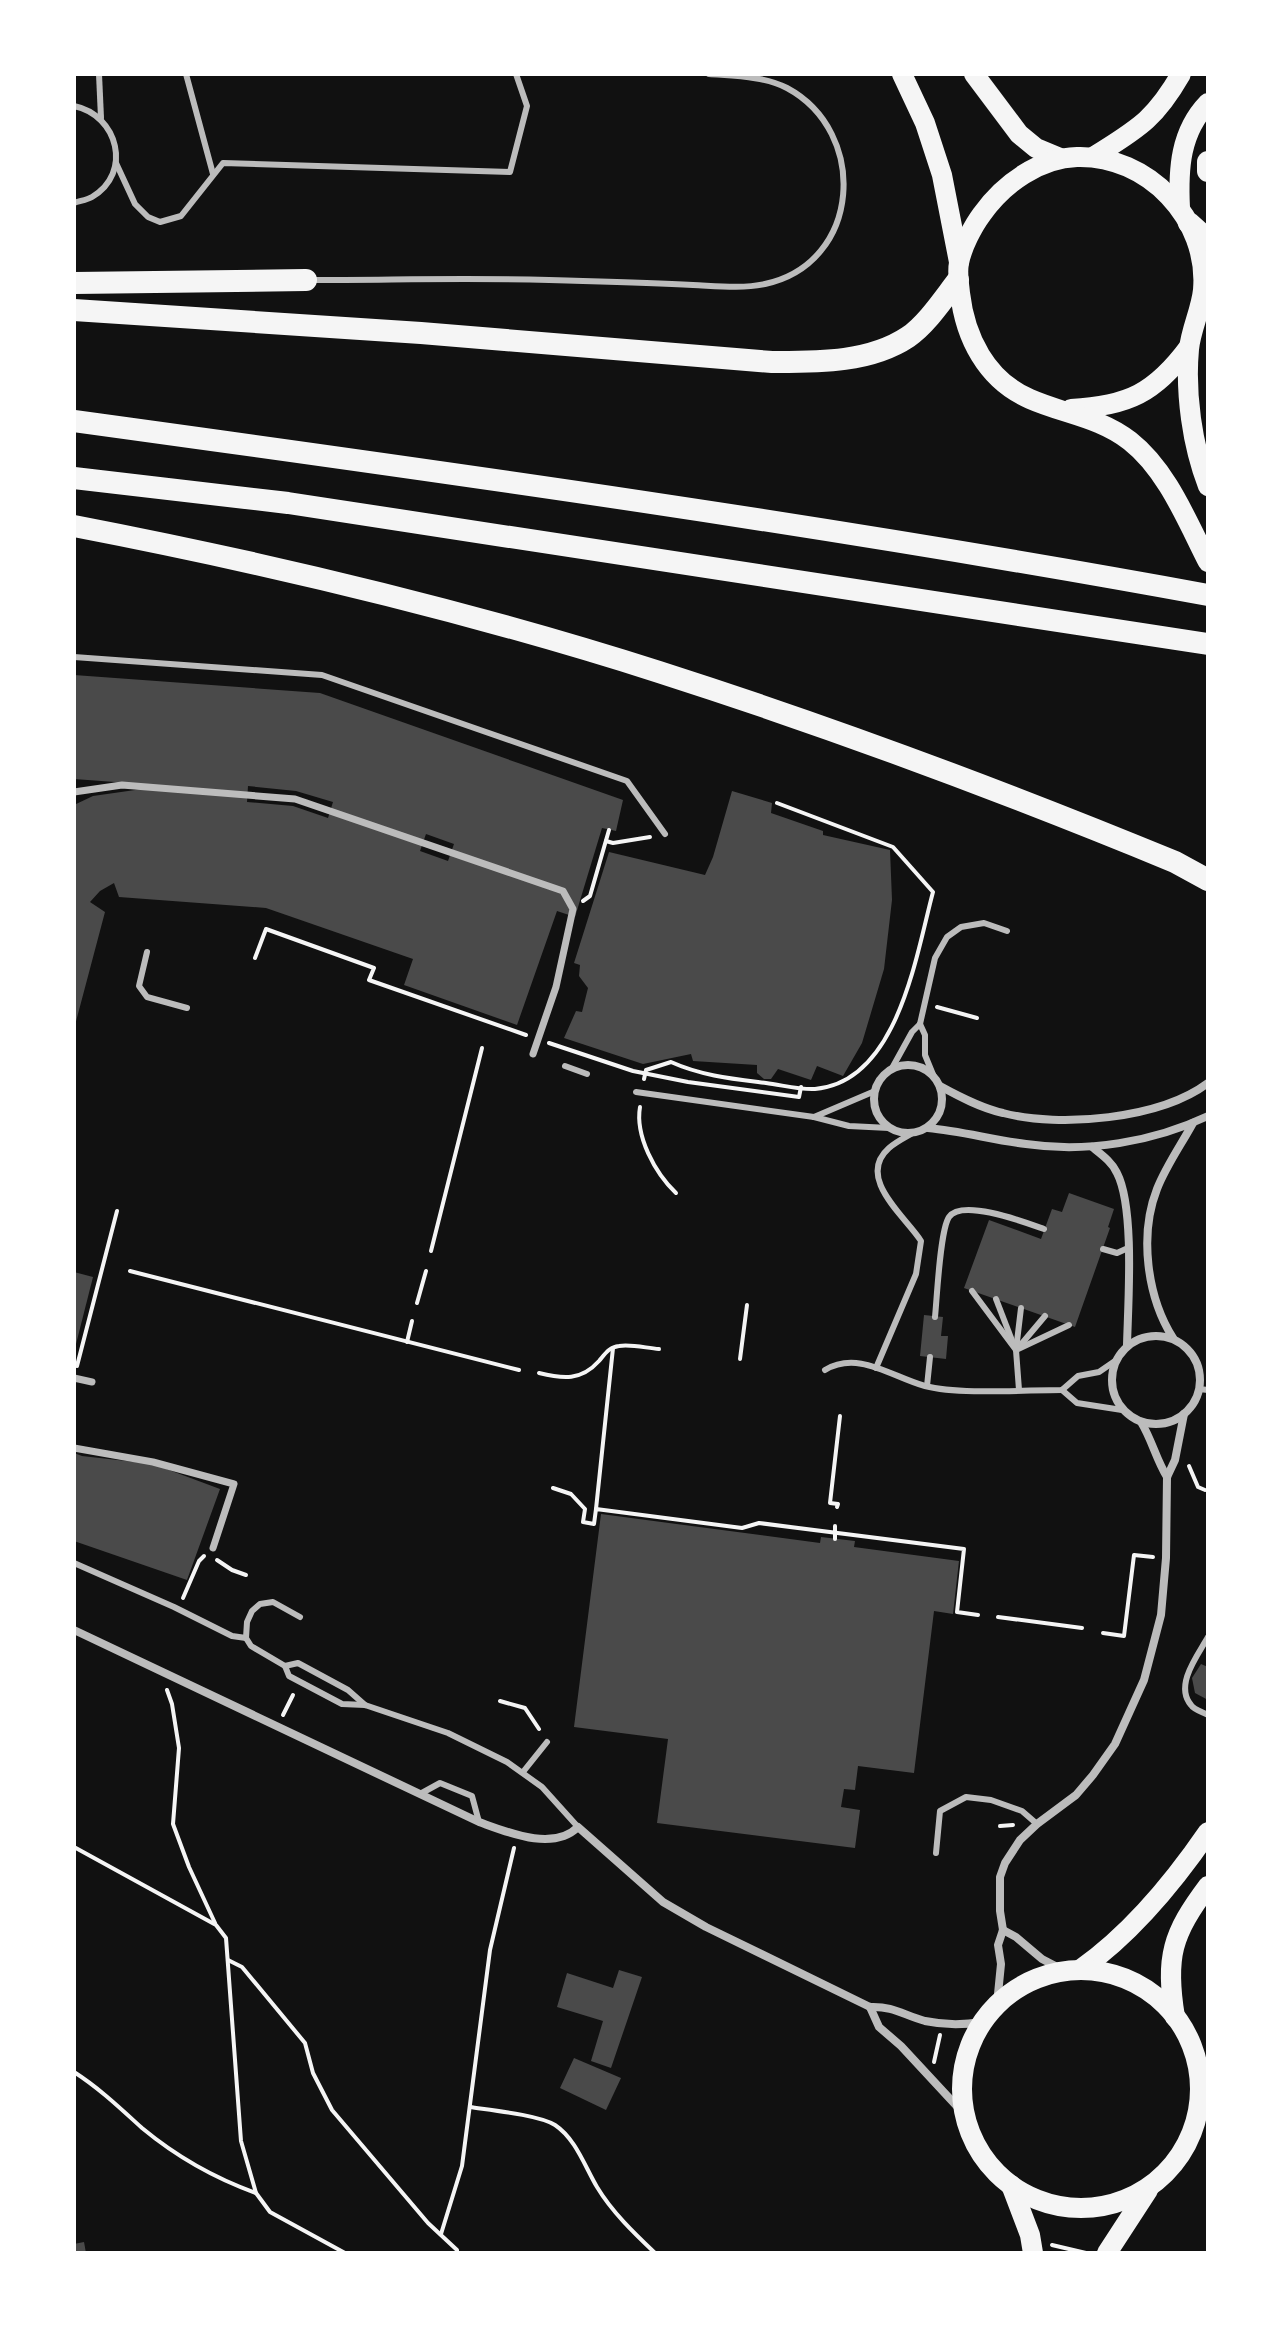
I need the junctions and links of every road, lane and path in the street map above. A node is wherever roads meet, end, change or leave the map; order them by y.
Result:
1 (99, 74) edge
2 (186, 74) edge
3 (516, 74) edge
4 (709, 74) edge
5 (902, 74) edge
6 (974, 74) edge
7 (1181, 74) edge
8 (1208, 103) edge
9 (74, 106) edge
10 (102, 120) junction
11 (1093, 157) junction
12 (1060, 158) junction
13 (1208, 162) edge
14 (116, 163) junction
15 (1208, 171) edge
16 (213, 174) junction
17 (74, 203) edge
18 (1184, 215) junction
19 (1208, 240) edge
20 (959, 271) junction
21 (306, 280) joint
22 (74, 283) edge
23 (74, 310) edge
24 (1189, 347) junction
25 (1064, 409) junction
26 (74, 421) edge
27 (74, 478) edge
28 (1208, 486) edge
29 (74, 526) edge
30 (1208, 562) edge
31 (1208, 595) edge
32 (1208, 644) edge
33 (74, 657) edge
34 (74, 792) edge
35 (777, 803) dead end
36 (609, 830) dead end
37 (665, 834) joint
38 (606, 841) junction
39 (1208, 880) edge
40 (573, 909) junction
41 (1007, 931) dead end
42 (147, 952) dead end
43 (255, 958) dead end
44 (940, 1007) dead end
45 (187, 1008) dead end
46 (977, 1018) dead end
47 (489, 1022) junction
48 (920, 1024) junction
49 (487, 1029) dead end
50 (538, 1039) junction
51 (482, 1048) dead end
52 (533, 1054) dead end
53 (565, 1066) dead end
54 (891, 1070) junction
55 (587, 1074) dead end
56 (934, 1077) junction
57 (644, 1083) dead end
58 (1208, 1083) edge
59 (940, 1086) junction
60 (801, 1087) junction
61 (875, 1091) junction
62 (638, 1095) joint
63 (1208, 1116) edge
64 (814, 1117) junction
65 (1193, 1123) junction
66 (889, 1128) junction
67 (928, 1128) junction
68 (911, 1134) junction
69 (1092, 1147) junction
70 (676, 1193) dead end
71 (117, 1211) dead end
72 (1000, 1214) junction
73 (997, 1223) dead end
74 (1032, 1225) junction
75 (1044, 1229) dead end
76 (1020, 1232) dead end
77 (1128, 1248) junction
78 (1103, 1249) dead end
79 (431, 1251) dead end
80 (104, 1265) junction
81 (111, 1266) dead end
82 (130, 1271) dead end
83 (426, 1271) dead end
84 (972, 1291) dead end
85 (996, 1299) dead end
86 (417, 1303) dead end
87 (747, 1305) dead end
88 (1021, 1308) dead end
89 (1045, 1316) dead end
90 (935, 1317) dead end
91 (412, 1321) dead end
92 (1069, 1325) dead end
93 (1173, 1338) junction
94 (407, 1342) junction
95 (1127, 1345) junction
96 (613, 1348) junction
97 (659, 1349) dead end
98 (1016, 1350) junction
99 (930, 1357) dead end
100 (740, 1359) dead end
101 (1115, 1361) junction
102 (876, 1368) junction
103 (519, 1370) dead end
104 (825, 1370) dead end
105 (539, 1373) dead end
106 (74, 1375) edge
107 (92, 1382) dead end
108 (927, 1386) junction
109 (1019, 1390) junction
110 (1062, 1390) junction
111 (1204, 1390) edge
112 (1122, 1410) junction
113 (1184, 1414) junction
114 (840, 1416) dead end
115 (1141, 1422) junction
116 (74, 1448) edge
117 (1185, 1459) dead end
118 (1167, 1477) junction
119 (553, 1488) dead end
120 (1205, 1490) dead end
121 (837, 1507) dead end
122 (596, 1509) junction
123 (213, 1548) junction
124 (1145, 1556) dead end
125 (74, 1563) edge
126 (246, 1575) dead end
127 (174, 1607) junction
128 (978, 1615) dead end
129 (300, 1617) dead end
130 (998, 1617) dead end
131 (1082, 1628) dead end
132 (74, 1630) edge
133 (1103, 1633) dead end
134 (1208, 1637) edge
135 (246, 1638) junction
136 (285, 1666) junction
137 (156, 1669) junction
138 (293, 1688) dead end
139 (500, 1701) dead end
140 (365, 1705) junction
141 (1208, 1715) edge
142 (278, 1726) junction
143 (539, 1729) dead end
144 (547, 1742) dead end
145 (523, 1772) junction
146 (420, 1794) junction
147 (479, 1822) junction
148 (1037, 1824) junction
149 (578, 1827) junction
150 (1208, 1832) edge
151 (516, 1835) junction
152 (74, 1847) edge
153 (936, 1853) dead end
154 (1208, 1886) edge
155 (216, 1925) junction
156 (1003, 1930) junction
157 (228, 1960) junction
158 (1072, 1970) junction
159 (997, 2004) junction
160 (870, 2007) junction
161 (1175, 2017) junction
162 (982, 2022) junction
163 (941, 2033) dead end
164 (933, 2064) dead end
165 (74, 2072) edge
166 (470, 2107) junction
167 (965, 2115) junction
168 (1011, 2185) junction
169 (1150, 2186) junction
170 (256, 2193) junction
171 (441, 2234) junction
172 (1040, 2248) edge
173 (345, 2253) edge
174 (457, 2253) edge
175 (655, 2253) edge
176 (1086, 2253) edge
177 (1107, 2253) edge

1 - 10 lane
2 - 16 lane
3 - 16 lane
4 - 21 lane
5 - 20 main road
6 - 12 main road
7 - 11 main road
8 - 18 main road
9 - 10 lane
10 - 14 lane
11 - 12 main road
11 - 18 main road
12 - 20 main road
13 - 15 highway
14 - 16 lane
14 - 17 lane
18 - 19 highway
18 - 24 main road
20 - 23 highway
20 - 25 main road
21 - 22 highway
24 - 25 main road
24 - 28 main road
25 - 30 main road
26 - 31 highway
27 - 32 highway
29 - 39 highway
33 - 37 lane
34 - 40 street
35 - 60 path
36 - 38 path
37 - 38 path
38 - 40 path
40 - 50 street
41 - 48 lane
42 - 45 lane
43 - 47 path
44 - 46 path
47 - 49 path
47 - 50 path
48 - 54 lane
48 - 56 lane
50 - 52 street
50 - 60 path
51 - 79 path
53 - 55 lane
54 - 56 street
54 - 61 street
56 - 59 street
57 - 60 path
58 - 59 street
59 - 67 street
61 - 64 lane
61 - 66 street
62 - 64 lane
62 - 70 path
63 - 65 street
64 - 66 lane
65 - 69 street
65 - 93 street
66 - 68 street
67 - 68 street
67 - 69 street
68 - 102 lane
69 - 77 street
71 - 80 path
72 - 73 lane
72 - 74 lane
72 - 90 lane
74 - 75 lane
74 - 76 lane
77 - 78 lane
77 - 95 street
80 - 81 path
80 - 106 path
82 - 94 path
83 - 86 path
84 - 98 lane
85 - 98 lane
87 - 100 path
88 - 98 lane
89 - 98 lane
91 - 94 path
92 - 98 lane
93 - 95 street
93 - 111 street
94 - 103 path
95 - 101 street
96 - 97 path
96 - 105 path
96 - 122 path
98 - 109 lane
99 - 108 lane
101 - 110 lane
101 - 112 street
102 - 104 lane
102 - 108 lane
106 - 107 street
108 - 109 lane
109 - 110 lane
110 - 112 lane
111 - 113 street
112 - 115 street
113 - 115 street
113 - 118 street
114 - 121 path
115 - 118 street
116 - 123 street
117 - 120 path
118 - 148 street
119 - 122 path
122 - 128 path
123 - 126 path
123 - 127 path
124 - 133 path
125 - 127 lane
127 - 135 lane
129 - 135 lane
130 - 131 path
132 - 137 street
134 - 141 lane
135 - 136 lane
136 - 140 lane
136 - 140 lane
137 - 142 street
137 - 155 path
138 - 142 path
139 - 143 path
140 - 145 lane
142 - 146 street
144 - 145 lane
145 - 149 lane
146 - 147 street
146 - 147 lane
147 - 151 street
148 - 153 lane
148 - 156 street
149 - 151 street
149 - 160 street
150 - 158 main road
151 - 166 path
152 - 155 path
154 - 161 main road
155 - 157 path
156 - 158 street
156 - 159 street
157 - 170 path
157 - 171 path
158 - 159 main road
158 - 161 main road
159 - 162 main road
160 - 162 street
160 - 167 street
161 - 169 main road
162 - 167 main road
163 - 164 path
165 - 170 path
166 - 171 path
166 - 175 path
167 - 168 main road
168 - 169 main road
168 - 172 main road
169 - 177 main road
170 - 173 path
171 - 174 path
172 - 176 path

